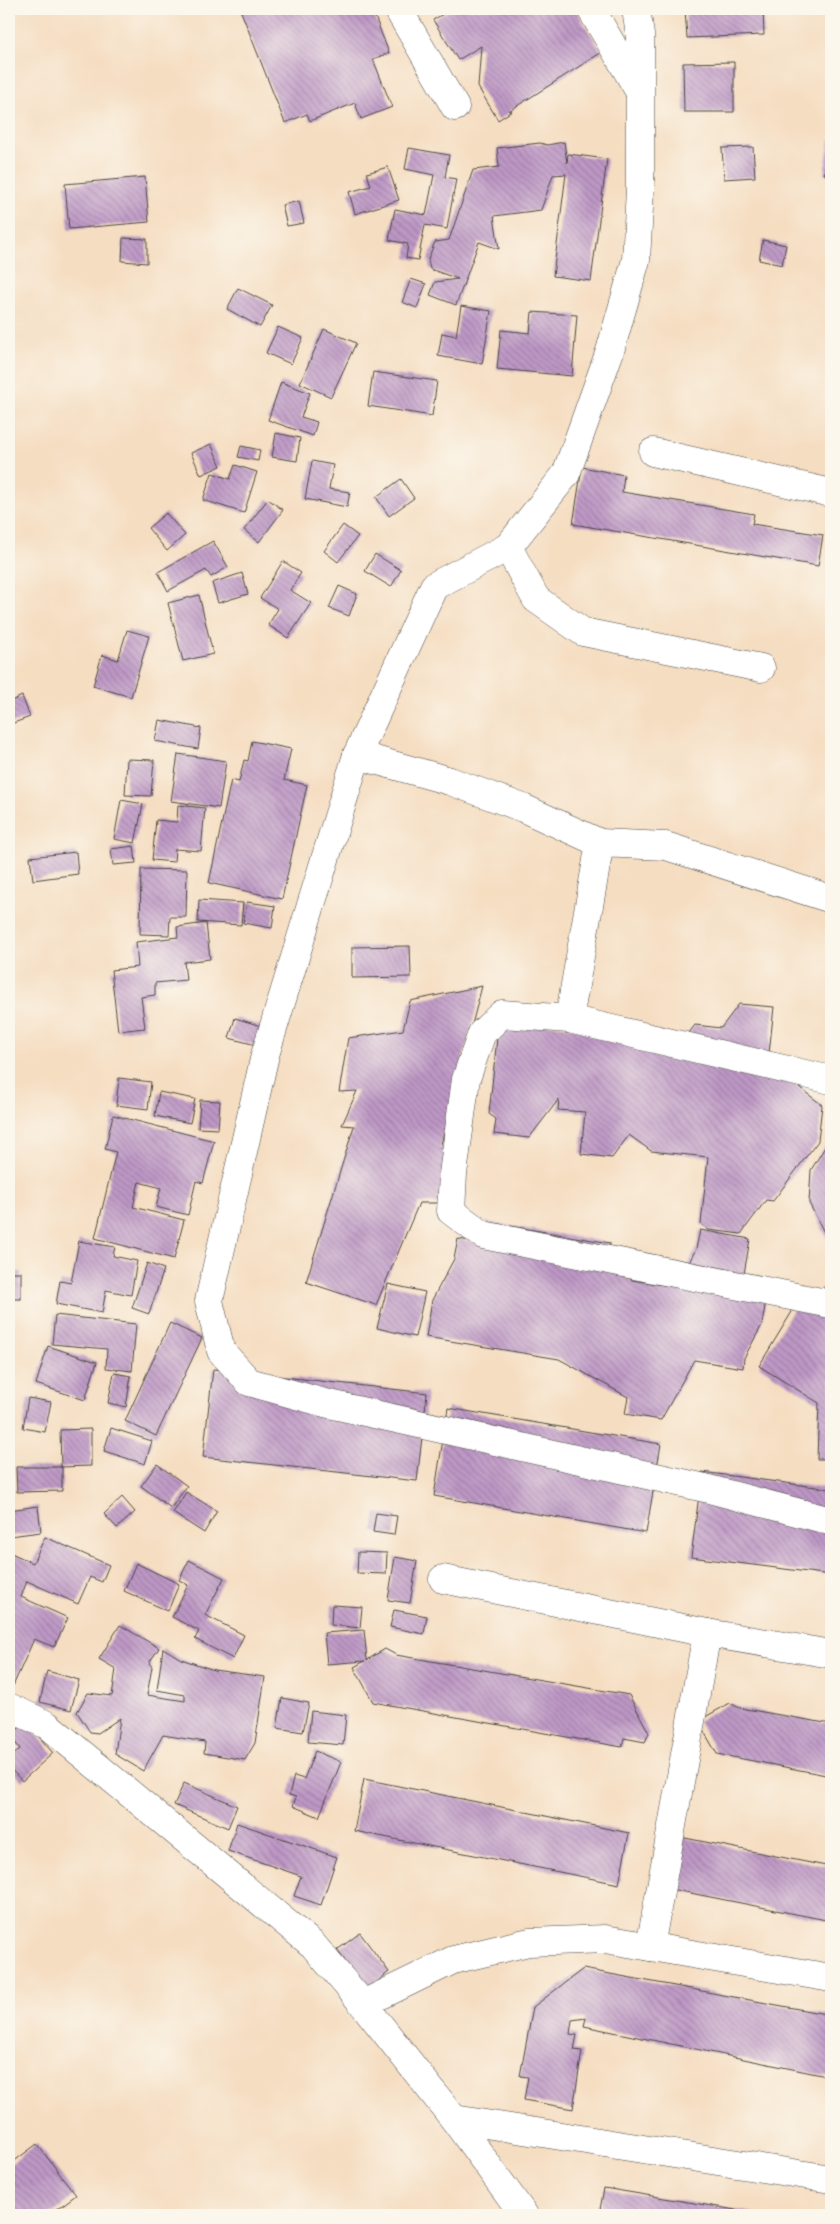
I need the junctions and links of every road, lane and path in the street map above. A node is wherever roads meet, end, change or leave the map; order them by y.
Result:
1 (398, 9) edge
2 (591, 9) edge
3 (636, 9) edge
4 (640, 92) junction
5 (455, 107) dead end
6 (653, 452) dead end
7 (831, 493) edge
8 (508, 547) junction
9 (761, 668) dead end
10 (357, 755) junction
11 (600, 843) junction
12 (831, 899) edge
13 (569, 1019) junction
14 (831, 1080) edge
15 (831, 1304) edge
16 (831, 1521) edge
17 (443, 1579) dead end
18 (707, 1633) junction
19 (831, 1654) edge
20 (9, 1707) edge
21 (650, 1947) junction
22 (831, 1978) edge
23 (363, 2004) junction
24 (454, 2118) junction
25 (831, 2179) edge
26 (524, 2215) edge

1 - 5 street
2 - 4 street
3 - 4 street
4 - 8 street
6 - 7 street
8 - 9 street
8 - 10 street
10 - 11 street
10 - 16 street
11 - 12 street
11 - 13 street
13 - 14 street
13 - 15 street
17 - 18 street
18 - 19 street
18 - 21 street
20 - 23 street
21 - 22 street
21 - 23 street
23 - 24 street
24 - 25 street
24 - 26 street

